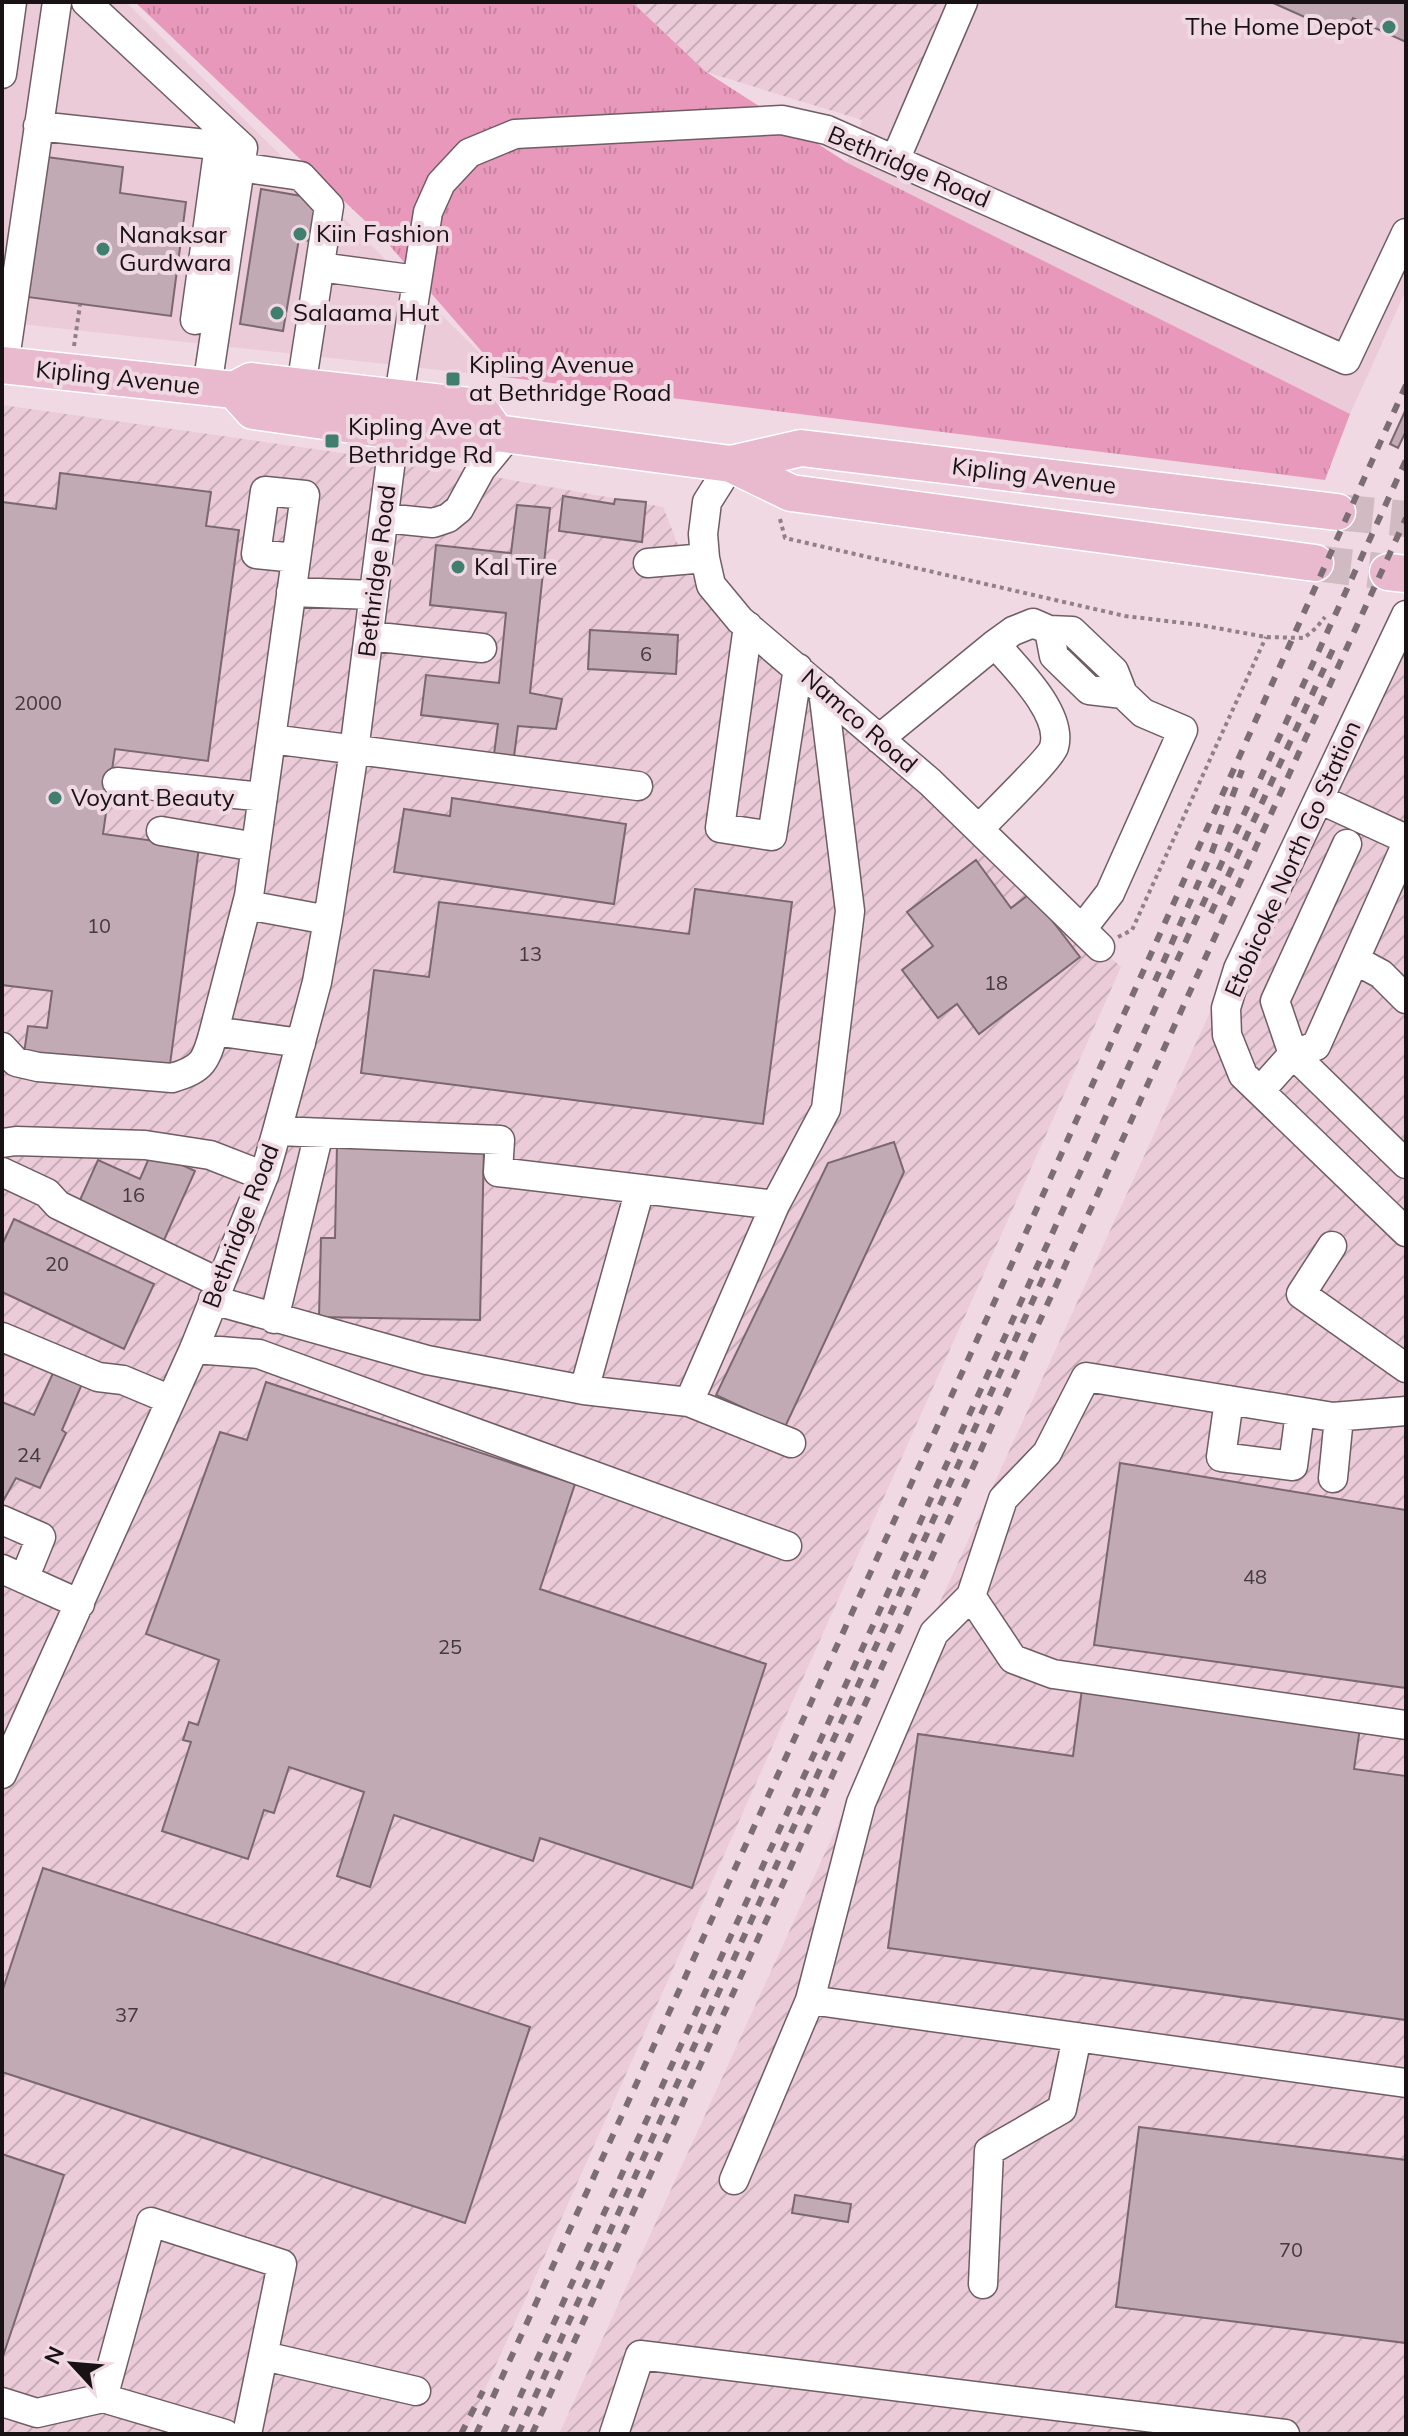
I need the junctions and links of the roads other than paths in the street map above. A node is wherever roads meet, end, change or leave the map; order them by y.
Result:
1 (12, 2) edge
2 (57, 2) edge
3 (86, 2) edge
4 (963, 2) edge
5 (2, 74) edge
6 (38, 126) junction
7 (234, 153) junction
8 (895, 160) junction
9 (1406, 233) edge
10 (320, 267) junction
11 (417, 280) junction
12 (195, 320) dead end
13 (3, 366) edge
14 (301, 387) junction
15 (220, 389) junction
16 (397, 413) junction
17 (502, 434) junction
18 (731, 464) junction
19 (1337, 512) tunnel mouth
20 (384, 518) junction
21 (296, 558) dead end
22 (705, 558) junction
23 (648, 563) dead end
24 (1315, 563) tunnel mouth
25 (291, 592) junction
26 (374, 595) junction
27 (1406, 615) edge
28 (748, 626) junction
29 (369, 636) junction
30 (995, 644) junction
31 (482, 648) dead end
32 (798, 668) junction
33 (823, 690) junction
34 (271, 739) junction
35 (879, 739) junction
36 (354, 751) junction
37 (117, 782) dead end
38 (638, 786) dead end
39 (263, 797) junction
40 (1319, 799) junction
41 (979, 829) junction
42 (161, 831) dead end
43 (1406, 839) edge
44 (1347, 844) dead end
45 (1406, 845) edge
46 (256, 847) junction
47 (1291, 859) junction
48 (1332, 877) junction
49 (247, 905) junction
50 (328, 920) junction
51 (1355, 960) junction
52 (1406, 999) edge
53 (214, 1031) junction
54 (301, 1043) junction
55 (2, 1047) edge
56 (1293, 1054) junction
57 (1260, 1091) junction
58 (277, 1131) junction
59 (319, 1133) junction
60 (2, 1143) edge
61 (1406, 1164) edge
62 (2, 1172) edge
63 (264, 1176) junction
64 (640, 1189) junction
65 (775, 1205) junction
66 (1406, 1232) edge
67 (1332, 1246) dead end
68 (216, 1291) junction
69 (274, 1319) junction
70 (2, 1337) edge
71 (194, 1349) junction
72 (1406, 1368) edge
73 (584, 1390) junction
74 (171, 1400) junction
75 (1229, 1400) junction
76 (689, 1402) junction
77 (1406, 1411) edge
78 (1300, 1412) junction
79 (1339, 1417) junction
80 (791, 1443) dead end
81 (1333, 1478) dead end
82 (2, 1520) edge
83 (787, 1546) dead end
84 (13, 1574) edge
85 (971, 1596) junction
86 (80, 1604) junction
87 (1406, 1725) edge
88 (2, 1774) edge
89 (810, 2000) junction
90 (1077, 2037) junction
91 (1406, 2083) edge
92 (734, 2180) dead end
93 (983, 2284) dead end
94 (264, 2356) junction
95 (416, 2391) dead end
96 (103, 2398) junction
97 (2, 2402) edge
98 (1066, 2421) edge
99 (225, 2434) edge
100 (247, 2434) edge
101 (614, 2434) edge
102 (1285, 2434) edge

1 - 5 street
2 - 6 street
3 - 7 street
4 - 8 street
6 - 7 street
6 - 13 street
7 - 10 street
7 - 12 street
7 - 15 street
8 - 9 street, Bethridge Road
8 - 11 street, Bethridge Road
10 - 11 street
10 - 14 street
11 - 16 street, Bethridge Road
13 - 15 main road, Kipling Avenue
14 - 15 main road, Kipling Avenue
14 - 16 main road, Kipling Avenue
15 - 16 main road, Kipling Avenue
16 - 17 main road, Kipling Avenue
16 - 20 street, Bethridge Road
17 - 18 main road, Kipling Avenue
17 - 20 street
18 - 19 main road, Kipling Avenue
18 - 22 street, Namco Road
18 - 24 main road, Kipling Avenue
20 - 26 street, Bethridge Road
21 - 25 street
22 - 23 street
22 - 28 street, Namco Road
25 - 26 street
25 - 34 street
26 - 29 street, Bethridge Road
27 - 40 street, Etobicoke North Go Station
28 - 32 street, Namco Road
28 - 32 street
29 - 31 street
29 - 36 street, Bethridge Road
30 - 35 street
30 - 41 street
30 - 41 street, Namco Road
32 - 33 street, Namco Road
33 - 35 street, Namco Road
33 - 65 street
34 - 36 street
34 - 39 street
35 - 41 street, Namco Road
36 - 38 street
36 - 50 street, Bethridge Road
37 - 39 street
39 - 46 street
40 - 43 street
40 - 47 street, Etobicoke North Go Station
42 - 46 street
44 - 48 street
45 - 51 street
46 - 49 street
47 - 48 street
47 - 57 street, Etobicoke North Go Station
48 - 56 street
49 - 50 street
49 - 53 street
50 - 54 street, Bethridge Road
51 - 52 street
51 - 56 street
53 - 54 street
53 - 55 street
54 - 58 street, Bethridge Road
56 - 57 street
56 - 61 street
57 - 66 street, Etobicoke North Go Station
58 - 59 street
58 - 63 street, Bethridge Road
59 - 64 street
59 - 69 street
60 - 63 street
62 - 68 street
63 - 68 street, Bethridge Road
64 - 65 street
64 - 73 street
65 - 76 street
67 - 72 street
68 - 69 street
68 - 71 street, Bethridge Road
69 - 73 street
70 - 74 street
71 - 74 street, Bethridge Road
71 - 83 street
73 - 76 street
74 - 86 street, Bethridge Road
75 - 78 street
75 - 78 street
75 - 85 street
76 - 80 street
77 - 79 street
78 - 79 street
79 - 81 street
82 - 84 street
84 - 86 street
85 - 87 street
85 - 89 street
86 - 88 street, Bethridge Road
89 - 90 street
89 - 92 street
90 - 91 street
90 - 93 street
94 - 95 street
94 - 96 street
94 - 100 street
96 - 97 street
96 - 99 street
98 - 101 street
98 - 102 street

